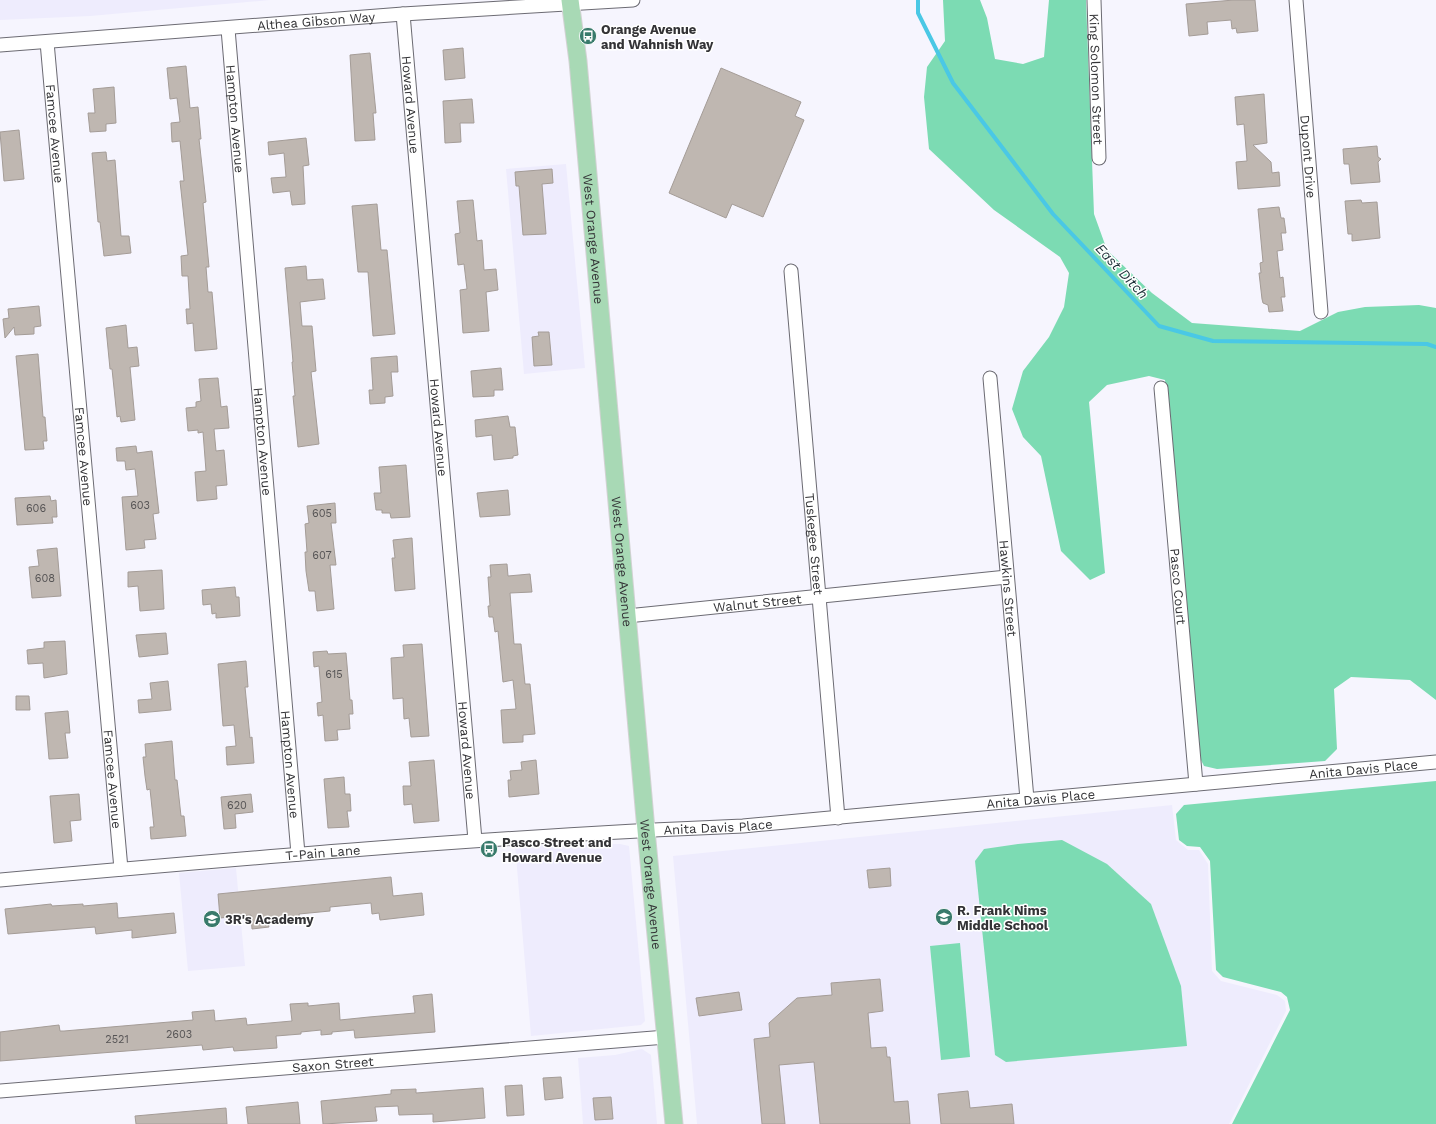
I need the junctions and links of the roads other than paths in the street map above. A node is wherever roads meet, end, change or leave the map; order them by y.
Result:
1 (633, 0) edge
2 (1094, 0) edge
3 (1296, 0) edge
4 (570, 2) edge
5 (403, 14) junction
6 (228, 29) junction
7 (47, 42) junction
8 (0, 45) edge
9 (1099, 158) dead end
10 (791, 271) dead end
11 (1321, 312) dead end
12 (990, 378) dead end
13 (1161, 388) dead end
14 (1007, 577) junction
15 (819, 596) junction
16 (627, 616) junction
17 (1436, 762) edge
18 (1196, 784) junction
19 (1027, 799) junction
20 (838, 818) junction
21 (646, 830) junction
22 (475, 840) junction
23 (298, 854) junction
24 (121, 869) junction
25 (0, 880) edge
26 (666, 1037) junction
27 (0, 1091) edge
28 (674, 1124) edge

1 - 4 street, Althea Gibson Way
2 - 9 street, King Solomon Street
3 - 11 street, Dupont Drive
4 - 5 street, Althea Gibson Way
4 - 16 main road, West Orange Avenue
5 - 6 street, Althea Gibson Way
5 - 22 street, Howard Avenue
6 - 7 street, Althea Gibson Way
6 - 23 street, Hampton Avenue
7 - 8 street, Althea Gibson Way
7 - 24 street, Famcee Avenue
10 - 15 street, Tuskegee Street
12 - 14 street, Hawkins Street
13 - 18 street, Pasco Court
14 - 15 street, Walnut Street
14 - 19 street, Hawkins Street
15 - 16 street, Walnut Street
15 - 20 street, Tuskegee Street
16 - 21 main road, West Orange Avenue
17 - 18 street, Anita Davis Place
18 - 19 street, Anita Davis Place
19 - 20 street, Anita Davis Place
20 - 21 street, Anita Davis Place
21 - 22 street, T-Pain Lane
21 - 26 main road, West Orange Avenue
22 - 23 street, T-Pain Lane
23 - 24 street, T-Pain Lane
24 - 25 street, T-Pain Lane
26 - 27 street, Saxon Street
26 - 28 main road, West Orange Avenue

